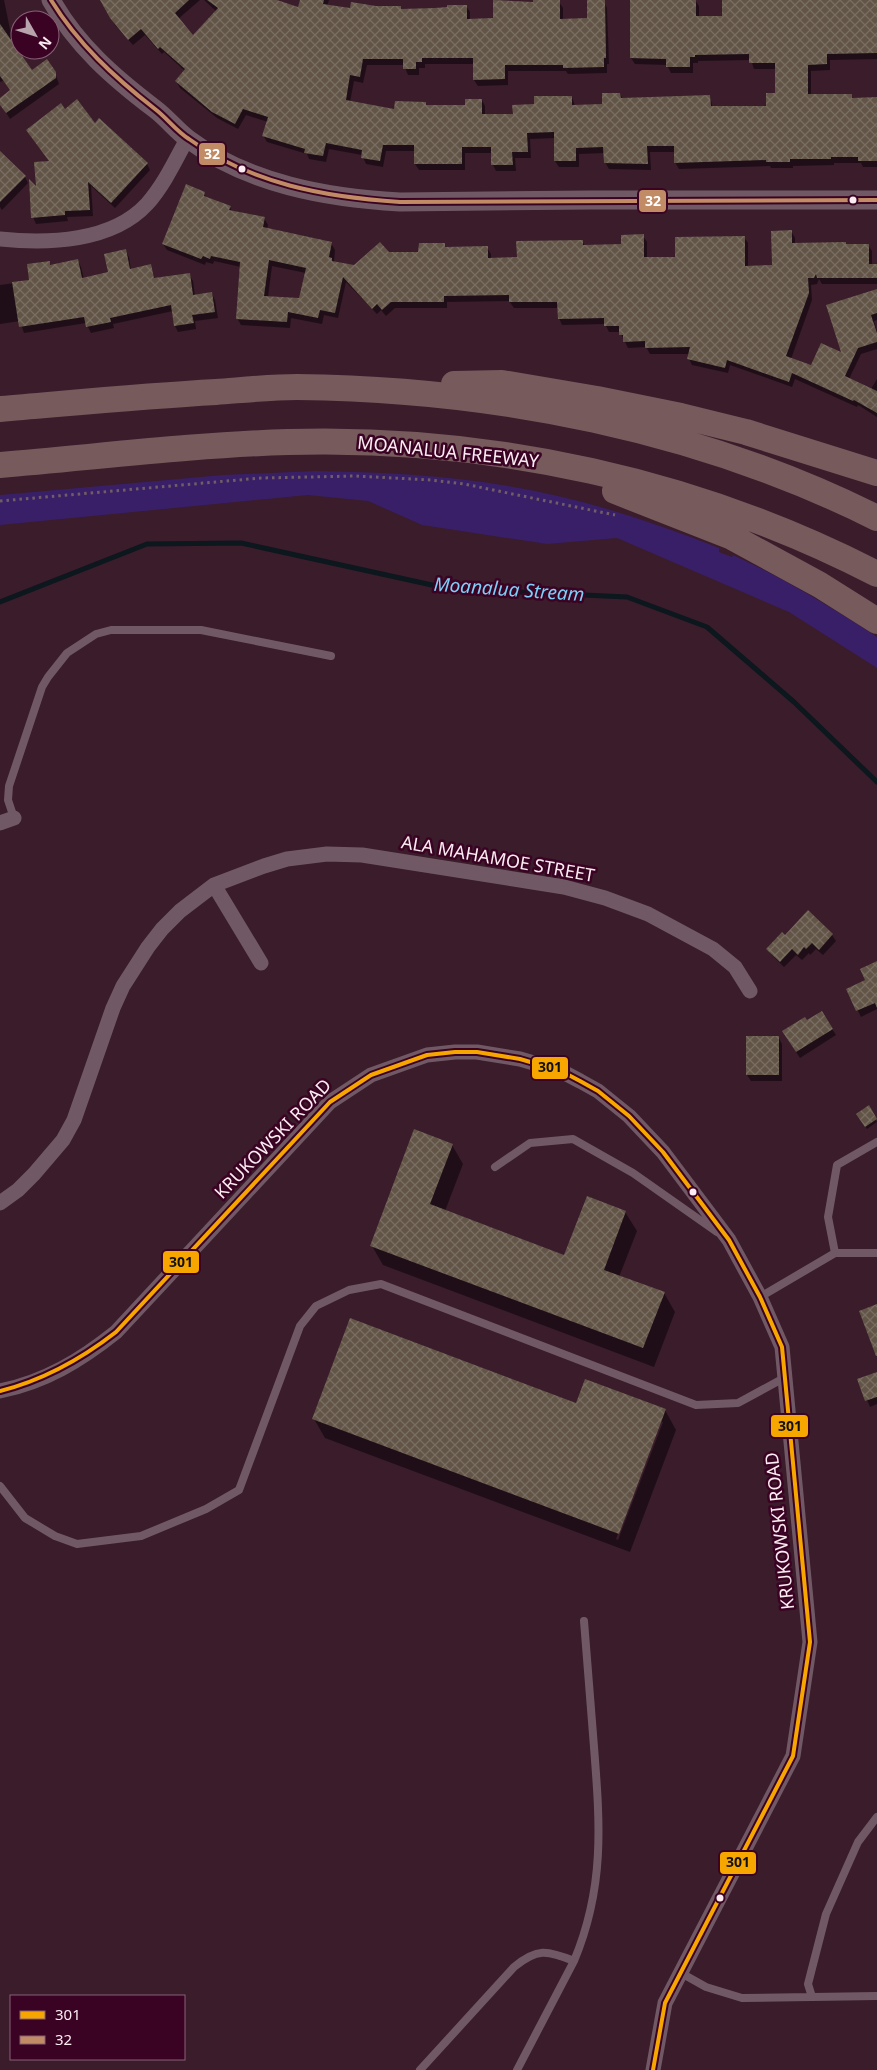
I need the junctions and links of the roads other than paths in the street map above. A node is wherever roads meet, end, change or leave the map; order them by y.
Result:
1 (51, 0) edge
2 (187, 139) junction
3 (877, 200) edge
4 (0, 239) edge
5 (296, 387) junction
6 (0, 409) edge
7 (530, 458) junction
8 (0, 465) edge
9 (877, 474) edge
10 (877, 518) edge
11 (877, 574) edge
12 (877, 621) edge
13 (332, 656) dead end
14 (7, 820) edge
15 (214, 885) junction
16 (261, 964) dead end
17 (750, 991) dead end
18 (877, 1142) edge
19 (495, 1167) dead end
20 (0, 1203) edge
21 (728, 1240) junction
22 (835, 1253) junction
23 (877, 1253) edge
24 (760, 1297) junction
25 (784, 1378) junction
26 (0, 1391) edge
27 (0, 1486) edge
28 (584, 1620) dead end
29 (877, 1817) edge
30 (574, 1961) junction
31 (681, 1973) junction
32 (877, 1996) edge
33 (812, 1997) junction
34 (420, 2070) edge
35 (517, 2070) edge
36 (653, 2070) edge

1 - 2 street
2 - 3 street
2 - 4 street
5 - 6 highway
5 - 9 highway
5 - 10 highway
7 - 8 highway, MOANALUA FREEWAY
7 - 11 highway, MOANALUA FREEWAY
7 - 12 highway
13 - 14 lane
15 - 16 street
15 - 17 street, ALA MAHAMOE STREET
15 - 20 street, ALA MAHAMOE STREET
18 - 22 lane
19 - 21 lane
21 - 24 street, KRUKOWSKI ROAD
21 - 26 street, KRUKOWSKI ROAD
22 - 23 lane
22 - 24 lane
24 - 25 street, KRUKOWSKI ROAD
25 - 27 lane
25 - 31 street, KRUKOWSKI ROAD
28 - 30 lane
29 - 33 lane
30 - 34 lane
30 - 35 lane
31 - 33 lane
31 - 36 street, KRUKOWSKI ROAD
32 - 33 lane

